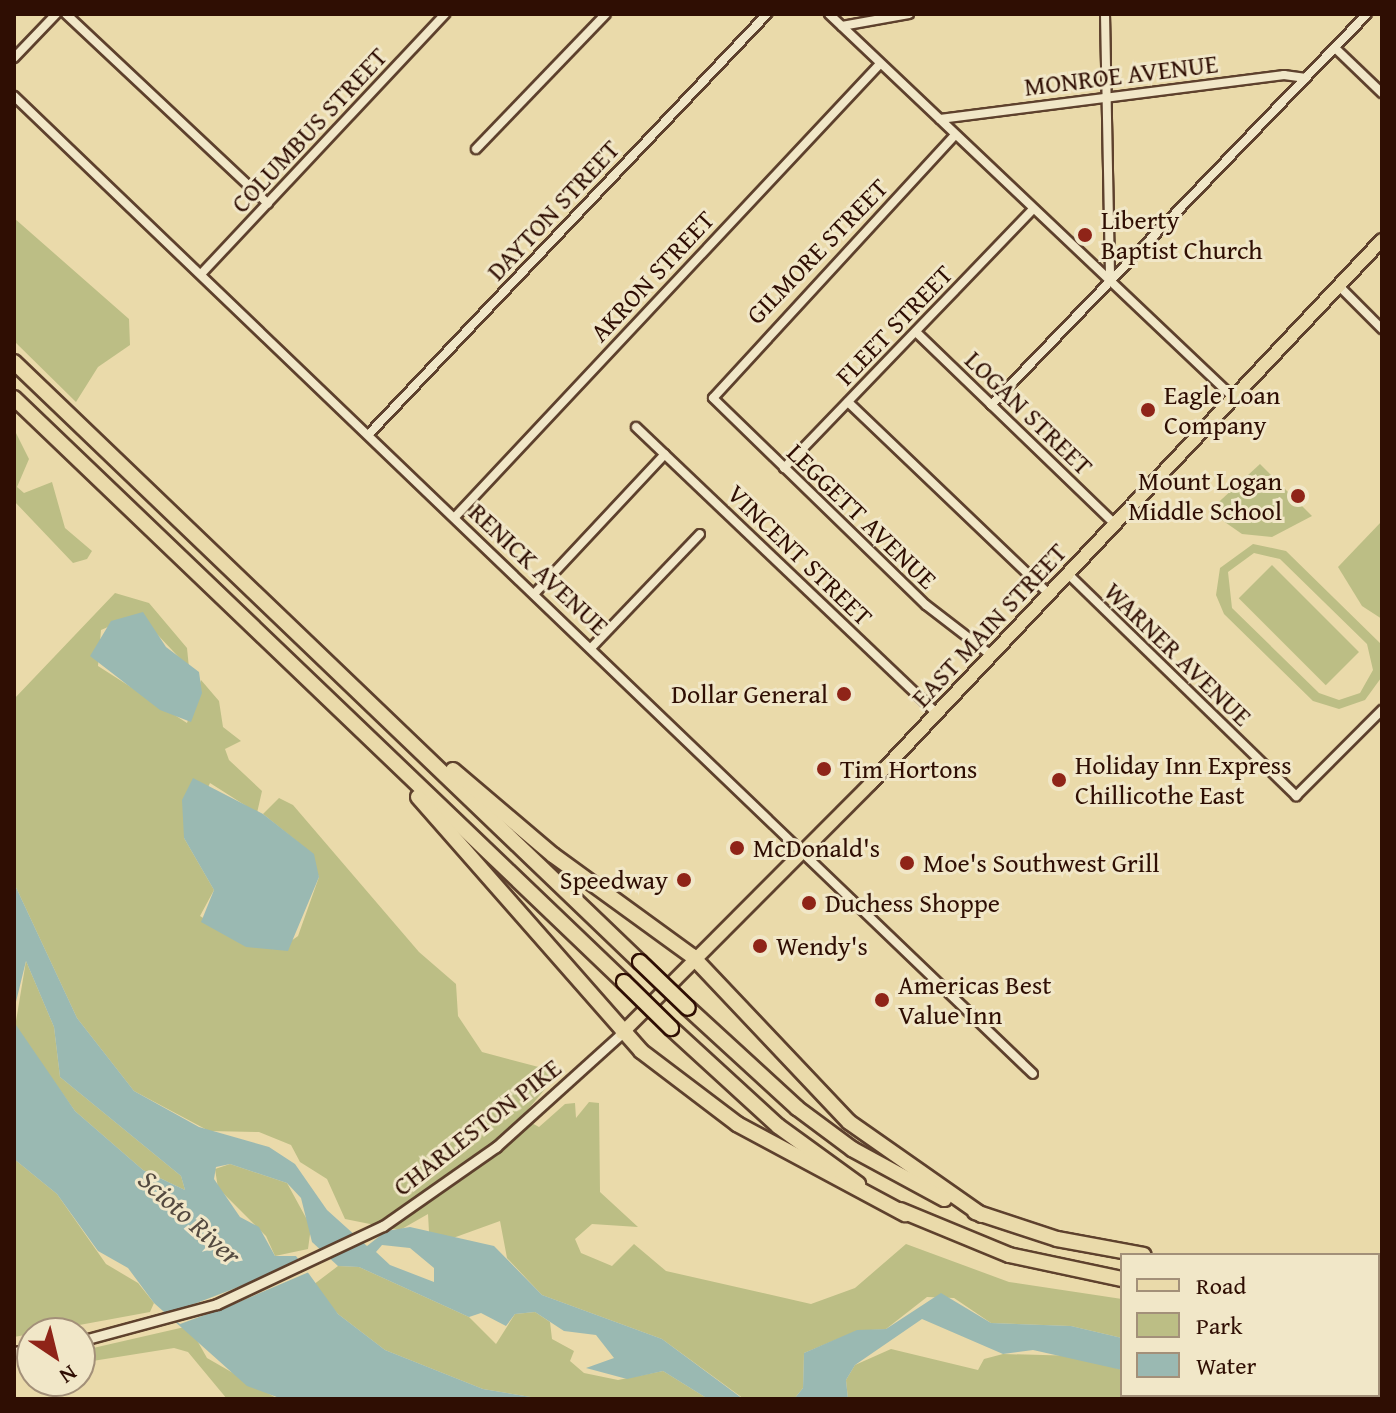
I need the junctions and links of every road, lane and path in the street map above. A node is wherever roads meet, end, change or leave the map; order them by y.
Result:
1 (56, 14) edge
2 (66, 14) edge
3 (445, 14) edge
4 (606, 14) edge
5 (767, 14) edge
6 (829, 14) edge
7 (909, 14) edge
8 (1105, 14) edge
9 (1367, 14) edge
10 (842, 26) junction
11 (1335, 48) junction
12 (14, 58) edge
13 (880, 64) junction
14 (1306, 78) junction
15 (1382, 93) edge
16 (14, 96) edge
17 (1105, 97) junction
18 (940, 119) junction
19 (955, 135) junction
20 (476, 149) dead end
21 (268, 204) junction
22 (1033, 209) junction
23 (1382, 240) edge
24 (201, 274) junction
25 (1110, 282) junction
26 (1339, 286) junction
27 (1382, 329) edge
28 (916, 332) junction
29 (14, 362) edge
30 (14, 398) edge
31 (713, 398) joint
32 (1235, 399) junction
33 (848, 402) junction
34 (991, 405) junction
35 (636, 427) dead end
36 (369, 434) junction
37 (665, 454) junction
38 (784, 468) junction
39 (455, 517) junction
40 (1115, 524) junction
41 (700, 534) dead end
42 (1067, 573) junction
43 (535, 593) junction
44 (1048, 593) junction
45 (592, 647) junction
46 (991, 655) junction
47 (350, 681) junction
48 (1382, 710) edge
49 (340, 711) junction
50 (936, 713) junction
51 (804, 852) junction
52 (692, 956) junction
53 (622, 1033) junction
54 (1033, 1074) dead end
55 (905, 1214) junction
56 (982, 1215) junction
57 (1133, 1253) edge
58 (1120, 1279) edge
59 (96, 1338) edge

1 - 12 street
2 - 21 street
3 - 21 street, COLUMBUS STREET
4 - 20 street
5 - 36 street, DAYTON STREET
6 - 10 street
7 - 10 street
8 - 17 street
9 - 11 street
10 - 13 street
11 - 14 street
11 - 15 street
13 - 18 street
13 - 39 street, AKRON STREET
14 - 17 street, MONROE AVENUE
14 - 25 street
16 - 24 street, RENICK AVENUE
17 - 18 street, MONROE AVENUE
17 - 25 street
18 - 19 street
19 - 22 street
19 - 31 street, GILMORE STREET
21 - 24 street, COLUMBUS STREET
22 - 25 street
22 - 28 street, FLEET STREET
23 - 26 main road, EAST MAIN STREET
24 - 36 street, RENICK AVENUE
25 - 32 street
25 - 34 street
26 - 27 street
26 - 32 main road, EAST MAIN STREET
28 - 33 street, FLEET STREET
28 - 34 street, LOGAN STREET
29 - 47 highway
30 - 49 highway
31 - 38 street, LEGGETT AVENUE
32 - 40 main road, EAST MAIN STREET
33 - 38 street, FLEET STREET
33 - 44 street
34 - 40 street, LOGAN STREET
35 - 37 street, VINCENT STREET
36 - 39 street, RENICK AVENUE
37 - 43 street
37 - 50 street, VINCENT STREET
38 - 46 street, LEGGETT AVENUE
39 - 43 street, RENICK AVENUE
40 - 42 main road, EAST MAIN STREET
41 - 45 street
42 - 44 main road, EAST MAIN STREET
42 - 48 street, WARNER AVENUE
43 - 45 street, RENICK AVENUE
44 - 46 main road, EAST MAIN STREET
45 - 51 street, RENICK AVENUE
46 - 50 main road, EAST MAIN STREET
47 - 52 highway
47 - 56 highway, bridge
49 - 53 highway
49 - 55 highway, bridge
50 - 51 main road, EAST MAIN STREET
51 - 52 main road, EAST MAIN STREET
51 - 54 street, RENICK AVENUE
52 - 53 main road, EAST MAIN STREET
52 - 56 highway
53 - 55 highway
53 - 59 street, CHARLESTON PIKE
55 - 58 highway
56 - 57 highway

